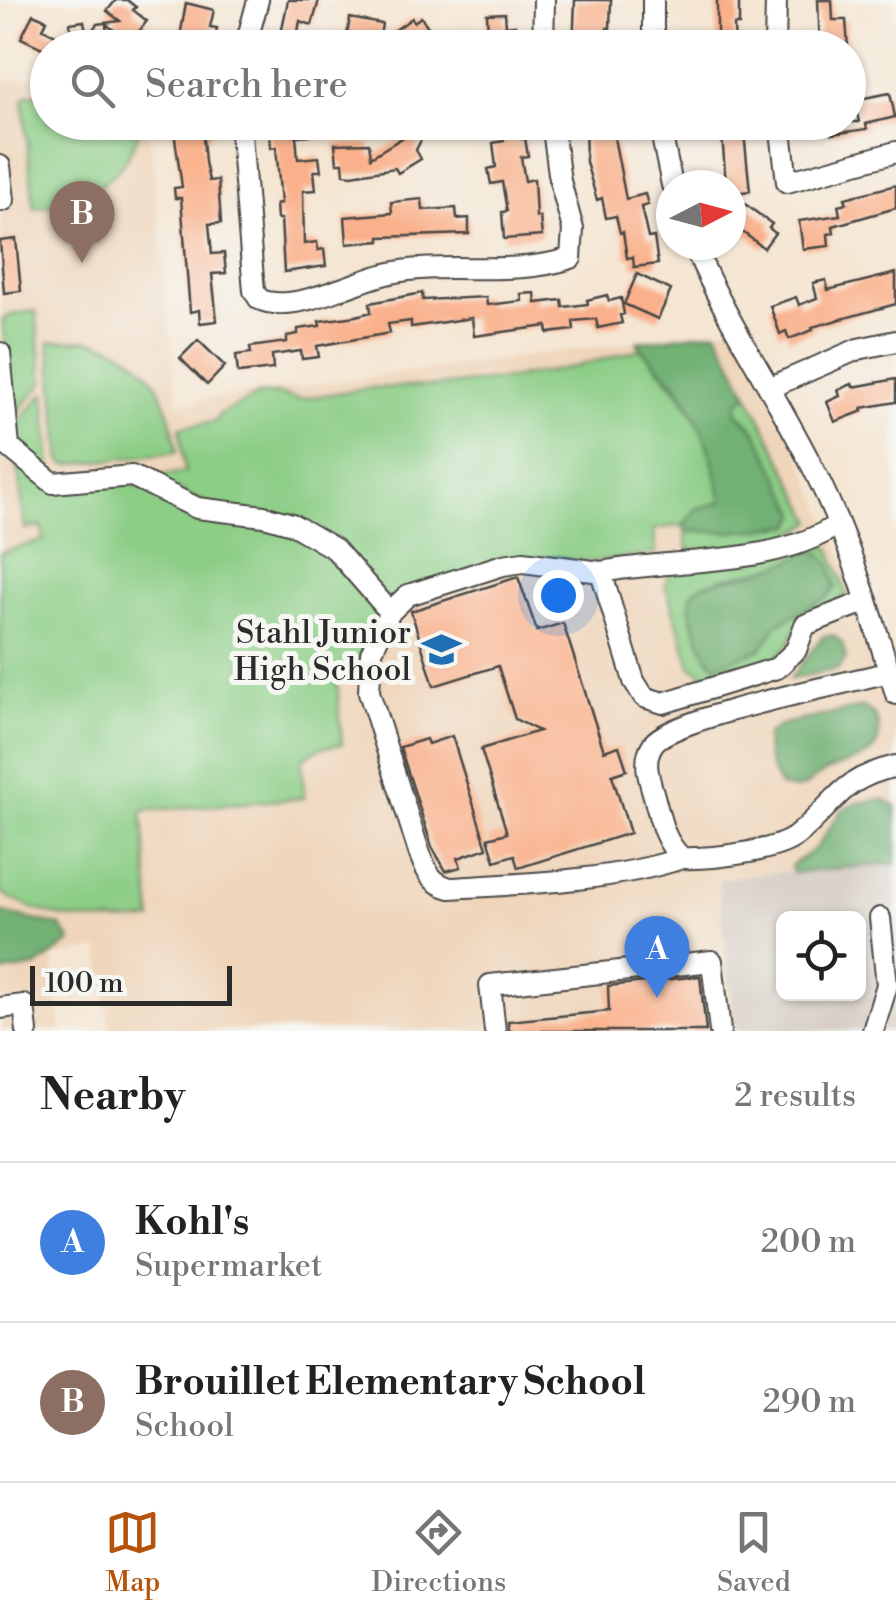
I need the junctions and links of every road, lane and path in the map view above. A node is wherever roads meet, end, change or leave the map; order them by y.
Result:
1 (258, 0) edge
2 (544, 0) edge
3 (653, 0) edge
4 (776, 0) edge
5 (249, 30) edge
6 (543, 30) edge
7 (653, 30) edge
8 (775, 30) edge
9 (241, 140) edge
10 (554, 140) edge
11 (663, 140) edge
12 (782, 140) edge
13 (896, 152) edge
14 (0, 166) edge
15 (669, 170) edge
16 (0, 201) edge
17 (701, 260) edge
18 (896, 341) edge
19 (0, 354) edge
20 (769, 388) junction
21 (838, 524) junction
22 (601, 572) junction
23 (866, 602) junction
24 (390, 612) junction
25 (890, 672) junction
26 (896, 694) edge
27 (896, 766) edge
28 (682, 858) junction
29 (880, 918) dead end
30 (0, 1008) edge
31 (27, 1031) edge
32 (494, 1031) edge
33 (720, 1031) edge
34 (872, 1031) edge

1 - 5 street
2 - 6 street
3 - 7 street
4 - 8 street
9 - 10 street
11 - 15 street
12 - 13 street
14 - 16 street
17 - 20 street
18 - 20 street
19 - 24 street
20 - 21 street
21 - 22 street
21 - 23 street
22 - 23 street
22 - 24 street
23 - 25 street
24 - 28 street
25 - 26 street
25 - 28 street
27 - 28 street
29 - 34 street
30 - 31 street
32 - 33 street

